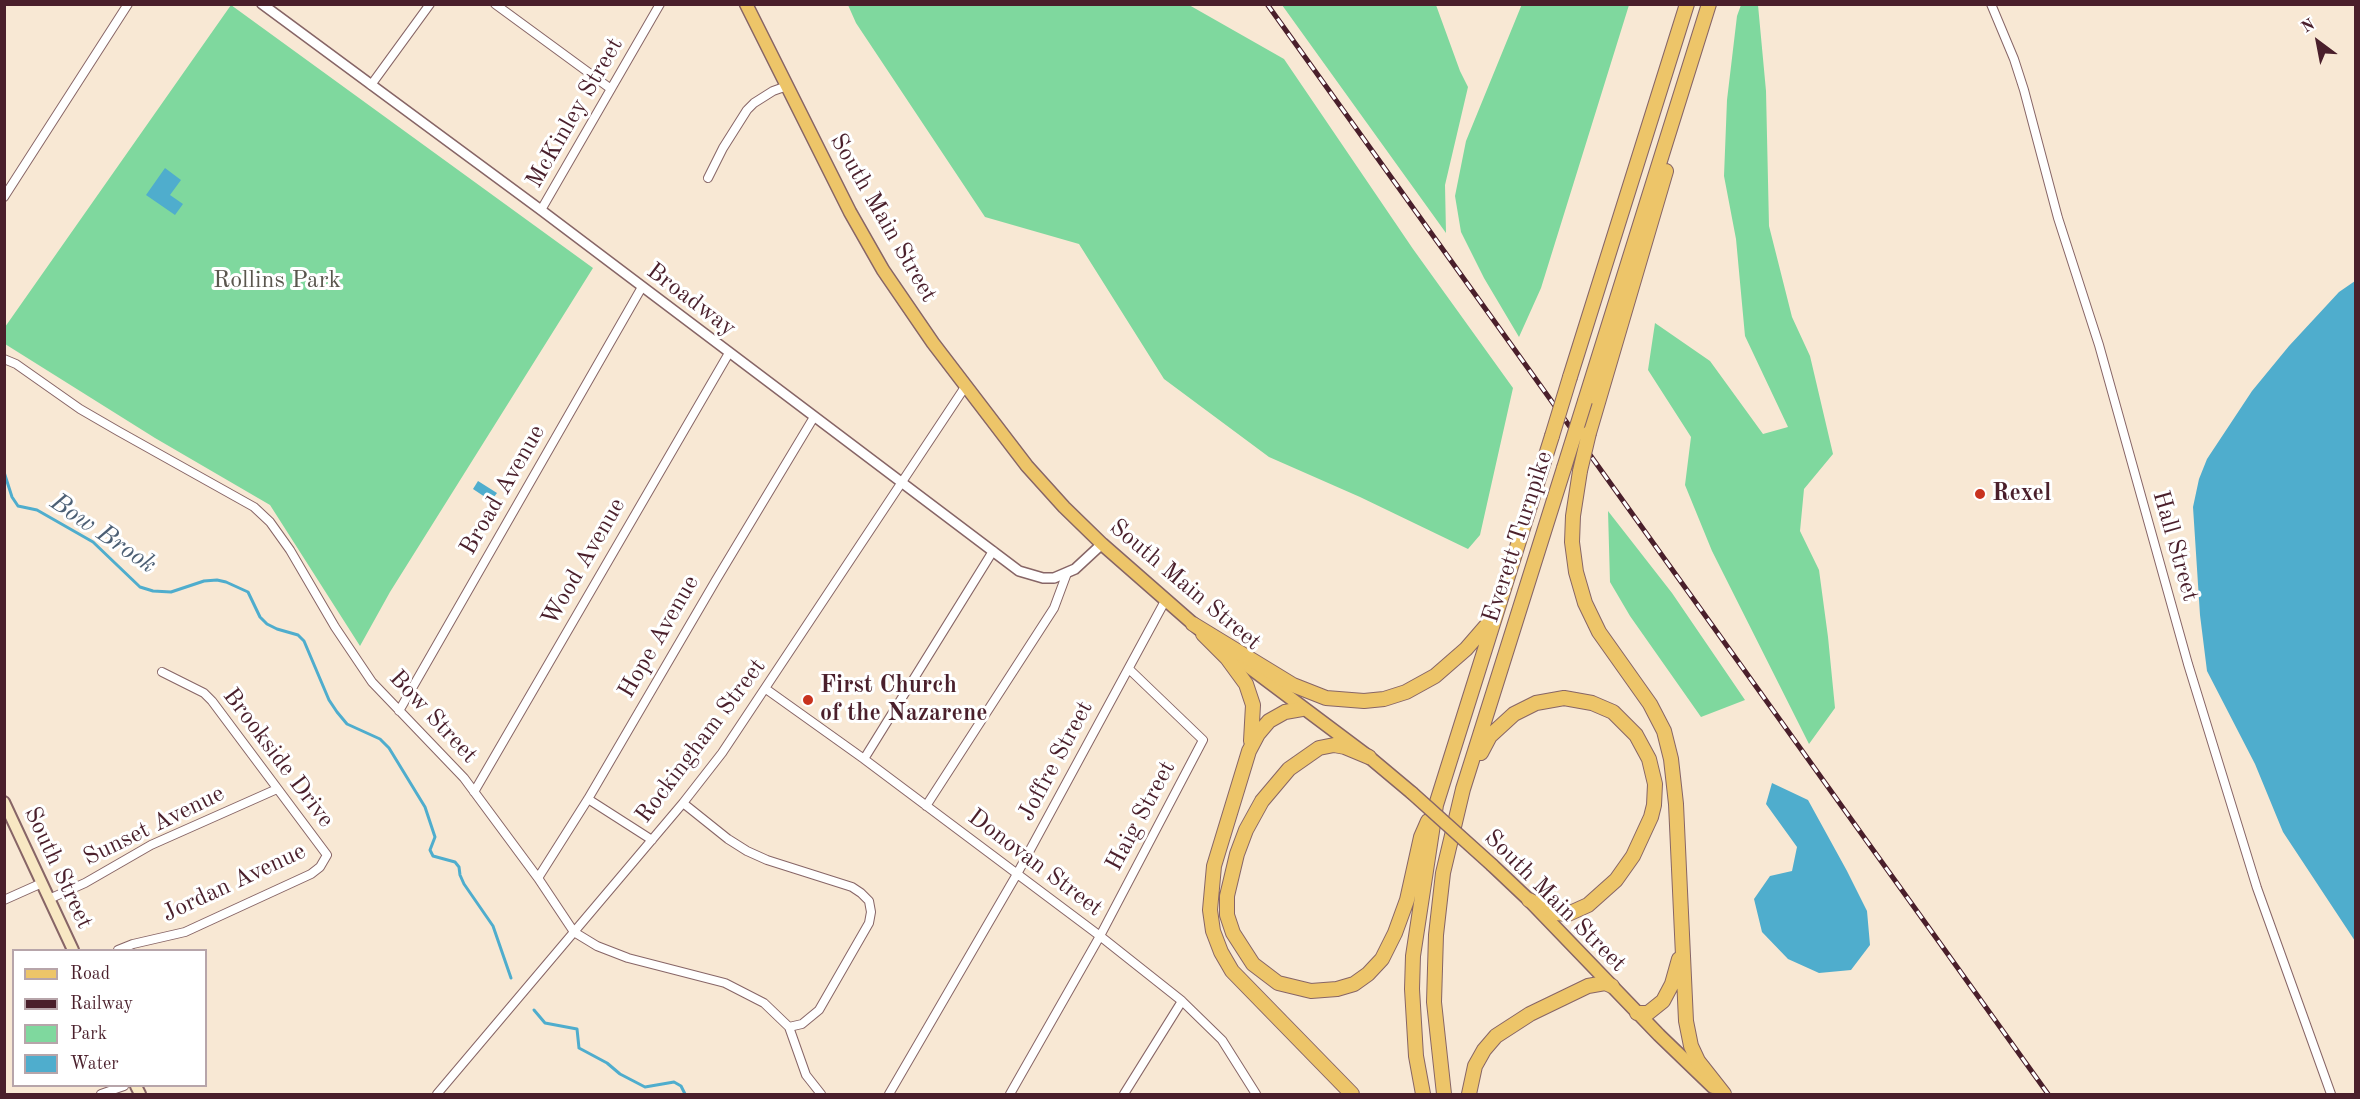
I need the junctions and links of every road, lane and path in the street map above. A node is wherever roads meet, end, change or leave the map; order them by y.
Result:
1 (128, 4) edge
2 (262, 4) edge
3 (430, 4) edge
4 (495, 4) edge
5 (660, 4) edge
6 (746, 4) edge
7 (1687, 4) edge
8 (1709, 4) edge
9 (1991, 4) edge
10 (1686, 78) junction
11 (371, 84) junction
12 (787, 86) junction
13 (611, 89) junction
14 (708, 178) dead end
15 (4, 197) edge
16 (541, 210) junction
17 (642, 287) junction
18 (729, 353) junction
19 (4, 359) edge
20 (965, 387) junction
21 (814, 417) junction
22 (902, 482) junction
23 (1102, 544) junction
24 (993, 551) junction
25 (1066, 573) junction
26 (1166, 601) junction
27 (1497, 612) junction
28 (1193, 624) junction
29 (1129, 669) junction
30 (162, 672) dead end
31 (766, 689) junction
32 (1302, 709) junction
33 (399, 711) junction
34 (1249, 751) junction
35 (1369, 757) junction
36 (864, 759) junction
37 (277, 789) junction
38 (474, 792) junction
39 (588, 799) junction
40 (4, 802) edge
41 (683, 803) junction
42 (1436, 805) junction
43 (926, 806) junction
44 (1453, 828) junction
45 (652, 840) junction
46 (327, 855) joint
47 (1017, 874) junction
48 (538, 878) junction
49 (42, 883) junction
50 (49, 899) junction
51 (4, 900) edge
52 (1529, 900) junction
53 (574, 932) junction
54 (1100, 936) junction
55 (1682, 943) junction
56 (72, 949) edge
57 (123, 949) edge
58 (1612, 986) junction
59 (1182, 1001) junction
60 (1637, 1013) junction
61 (789, 1028) junction
62 (121, 1087) edge
63 (101, 1095) edge
64 (437, 1095) edge
65 (821, 1095) edge
66 (889, 1095) edge
67 (1010, 1095) edge
68 (1124, 1095) edge
69 (1256, 1095) edge
70 (1352, 1095) edge
71 (1423, 1095) edge
72 (1444, 1095) edge
73 (1468, 1095) edge
74 (1722, 1095) edge
75 (2331, 1095) edge

1 - 15 street
2 - 11 street, Broadway
3 - 11 street
4 - 13 street
5 - 13 street, McKinley Street
6 - 12 main road, South Main Street
7 - 27 highway, Everett Turnpike, bridge
8 - 10 highway, Everett Turnpike
9 - 75 street, Hall Street
10 - 44 highway, Everett Turnpike, bridge
10 - 55 highway, bridge
11 - 16 street, Broadway
12 - 14 street
12 - 20 main road, South Main Street
13 - 16 street, McKinley Street
16 - 17 street, Broadway
17 - 18 street, Broadway
17 - 33 street, Broad Avenue
18 - 21 street, Broadway
18 - 38 street, Wood Avenue
19 - 33 street, Bow Street
20 - 22 street, Rockingham Street
20 - 23 main road, South Main Street
21 - 22 street, Broadway
21 - 39 street, Hope Avenue
22 - 24 street, Broadway
22 - 31 street, Rockingham Street
23 - 25 street
23 - 26 main road, South Main Street
24 - 25 street, Broadway
24 - 36 street
25 - 43 street
26 - 28 main road, South Main Street
26 - 29 street, Joffre Street
27 - 28 highway
27 - 42 highway, Everett Turnpike
28 - 32 main road, South Main Street
28 - 34 highway
29 - 47 street, Joffre Street
29 - 54 street, Haig Street
30 - 37 street, Brookside Drive
31 - 36 street, Donovan Street
31 - 41 street, Rockingham Street
32 - 34 highway
32 - 35 main road, South Main Street
33 - 38 street, Bow Street
34 - 70 highway
35 - 42 highway
35 - 52 main road, South Main Street, bridge
36 - 43 street, Donovan Street
37 - 46 street, Brookside Drive
37 - 50 street, Sunset Avenue
38 - 48 street, Bow Street
39 - 45 street
39 - 48 street, Hope Avenue
40 - 49 main road, South Street
41 - 45 street, Rockingham Street
41 - 61 street
42 - 71 highway, Everett Turnpike
43 - 47 street, Donovan Street
44 - 52 highway
44 - 72 highway, Everett Turnpike
45 - 53 street, Rockingham Street
46 - 57 street, Jordan Avenue
47 - 54 street, Donovan Street
47 - 66 street, Joffre Street
48 - 53 street, Bow Street
49 - 50 main road, South Street
49 - 51 street
50 - 56 main road, South Street
52 - 58 main road, South Main Street
53 - 61 street, Bow Street
53 - 64 street, Rockingham Street
54 - 59 street, Donovan Street
54 - 67 street, Haig Street
55 - 60 highway
55 - 74 highway
58 - 60 main road, South Main Street
58 - 73 highway
59 - 68 street
59 - 69 street, Donovan Street
60 - 74 main road, South Main Street
61 - 65 street, Bow Street
62 - 63 street

